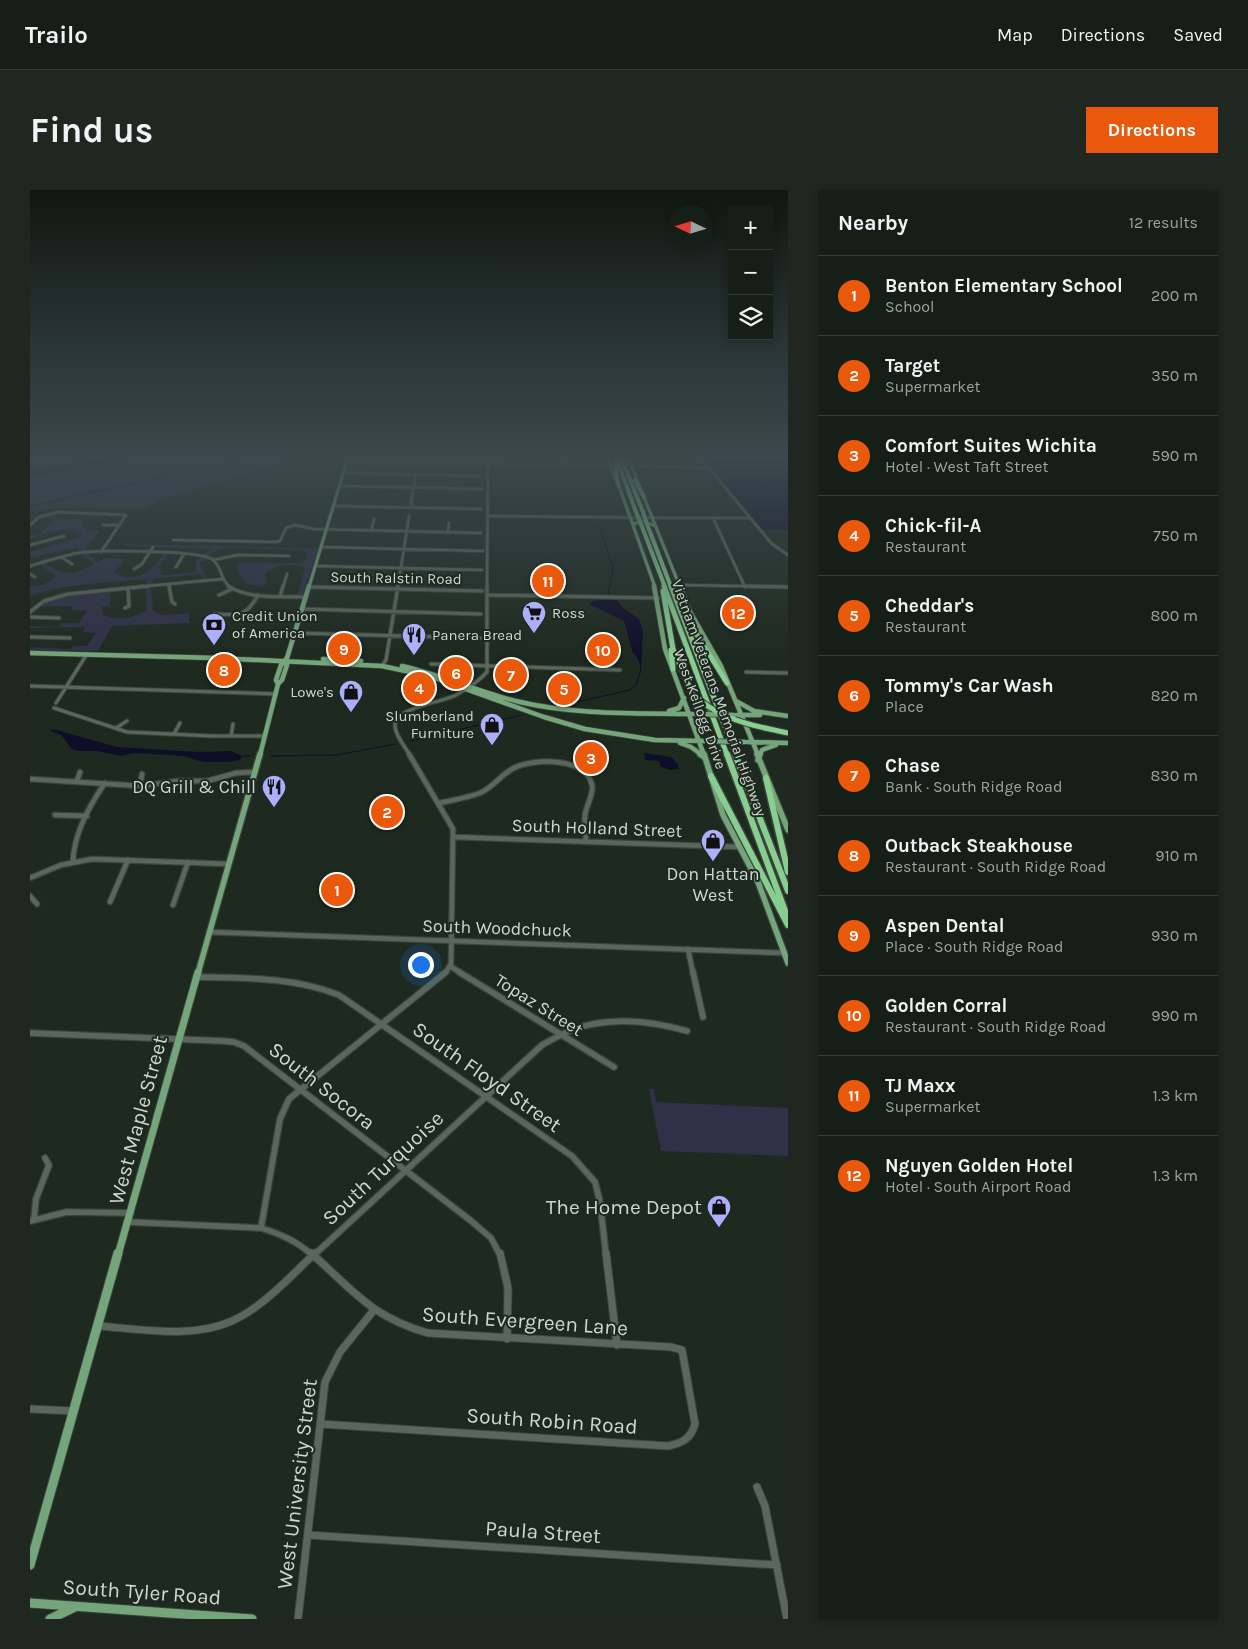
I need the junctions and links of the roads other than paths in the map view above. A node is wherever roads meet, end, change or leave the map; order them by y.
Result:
1 (449, 523) dead end
2 (329, 524) edge
3 (373, 524) edge
4 (408, 524) edge
5 (488, 524) edge
6 (633, 524) edge
7 (641, 524) edge
8 (647, 524) edge
9 (654, 524) edge
10 (716, 524) edge
11 (754, 524) edge
12 (103, 525) dead end
13 (120, 525) joint
14 (327, 530) junction
15 (371, 530) junction
16 (407, 531) junction
17 (448, 532) junction
18 (481, 533) dead end
19 (64, 536) dead end
20 (173, 540) dead end
21 (30, 545) edge
22 (153, 547) dead end
23 (322, 547) junction
24 (404, 549) junction
25 (482, 551) dead end
26 (101, 552) junction
27 (149, 553) junction
28 (184, 554) junction
29 (788, 555) edge
30 (289, 556) dead end
31 (61, 557) junction
32 (213, 560) junction
33 (72, 564) dead end
34 (30, 566) edge
35 (316, 566) junction
36 (176, 568) dead end
37 (401, 568) junction
38 (134, 569) dead end
39 (482, 570) dead end
40 (30, 574) edge
41 (287, 574) dead end
42 (661, 577) junction
43 (35, 578) dead end
44 (222, 579) junction
45 (170, 584) junction
46 (679, 585) junction
47 (745, 586) junction
48 (309, 587) junction
49 (788, 587) edge
50 (128, 588) junction
51 (232, 589) junction
52 (398, 589) junction
53 (482, 591) dead end
54 (219, 594) dead end
55 (258, 595) junction
56 (488, 595) junction
57 (280, 596) junction
58 (306, 596) junction
59 (658, 598) junction
60 (175, 604) dead end
61 (679, 606) junction
62 (125, 608) dead end
63 (302, 609) junction
64 (394, 611) junction
65 (30, 612) edge
66 (247, 612) junction
67 (214, 614) dead end
68 (253, 614) dead end
69 (481, 614) dead end
70 (30, 617) edge
71 (59, 618) dead end
72 (295, 633) junction
73 (390, 636) junction
74 (30, 637) edge
75 (70, 638) dead end
76 (480, 638) dead end
77 (670, 638) junction
78 (30, 653) edge
79 (87, 654) junction
80 (285, 661) junction
81 (431, 664) dead end
82 (383, 665) junction
83 (487, 665) junction
84 (673, 669) junction
85 (620, 670) dead end
86 (746, 672) dead end
87 (788, 673) edge
88 (727, 683) junction
89 (30, 686) edge
90 (468, 687) junction
91 (66, 688) junction
92 (276, 694) junction
93 (684, 698) junction
94 (733, 699) junction
95 (56, 703) dead end
96 (54, 708) dead end
97 (639, 713) junction
98 (693, 714) junction
99 (737, 715) junction
100 (788, 716) edge
101 (126, 721) dead end
102 (180, 723) dead end
103 (232, 724) dead end
104 (116, 728) junction
105 (788, 733) edge
106 (174, 734) junction
107 (231, 736) junction
108 (265, 736) junction
109 (655, 740) junction
110 (702, 741) junction
111 (748, 742) junction
112 (788, 743) edge
113 (705, 758) junction
114 (758, 760) junction
115 (80, 772) dead end
116 (254, 772) junction
117 (142, 774) dead end
118 (711, 776) junction
119 (766, 778) junction
120 (30, 779) edge
121 (77, 781) junction
122 (207, 781) junction
123 (106, 783) junction
124 (140, 786) junction
125 (208, 787) dead end
126 (439, 803) junction
127 (55, 815) dead end
128 (87, 816) junction
129 (788, 830) edge
130 (454, 838) junction
131 (586, 842) junction
132 (739, 847) junction
133 (128, 860) junction
134 (73, 861) junction
135 (188, 862) junction
136 (228, 864) junction
137 (788, 872) edge
138 (30, 878) edge
139 (788, 891) edge
140 (30, 896) edge
141 (110, 902) dead end
142 (37, 904) dead end
143 (173, 904) dead end
144 (788, 919) edge
145 (788, 925) edge
146 (209, 932) junction
147 (452, 941) junction
148 (688, 949) junction
149 (784, 953) junction
150 (788, 963) edge
151 (450, 966) junction
152 (196, 978) junction
153 (703, 1017) dead end
154 (380, 1024) junction
155 (687, 1031) dead end
156 (30, 1033) edge
157 (561, 1036) junction
158 (178, 1040) junction
159 (614, 1067) dead end
160 (300, 1088) junction
161 (484, 1096) junction
162 (45, 1158) dead end
163 (405, 1171) junction
164 (129, 1217) junction
165 (32, 1220) edge
166 (261, 1228) junction
167 (312, 1256) junction
168 (374, 1310) junction
169 (98, 1326) junction
170 (507, 1339) junction
171 (617, 1345) junction
172 (682, 1350) joint
173 (30, 1409) edge
174 (74, 1411) junction
175 (320, 1424) junction
176 (757, 1487) dead end
177 (308, 1535) junction
178 (33, 1549) edge
179 (776, 1565) junction
180 (30, 1566) edge
181 (30, 1603) edge
182 (78, 1606) junction
183 (50, 1619) edge
184 (252, 1619) edge
185 (298, 1619) edge
186 (787, 1619) edge

1 - 17 street
2 - 14 main road, West Maple Street
3 - 15 street
4 - 16 street
5 - 56 street
6 - 59 main road, West Kellogg Drive
7 - 42 highway, Vietnam Veterans Memorial Highway, bridge
8 - 61 highway, Vietnam Veterans Memorial Highway, bridge
9 - 46 main road, West Kellogg Drive
10 - 47 street
11 - 29 street
12 - 13 street
13 - 26 street
14 - 15 street
14 - 20 street
14 - 23 main road, West Maple Street
15 - 16 street
16 - 17 street
16 - 24 street
17 - 18 street
19 - 21 street
22 - 27 street
23 - 24 street
23 - 35 main road, West Maple Street
24 - 25 street
24 - 37 street
26 - 27 street
26 - 31 street
27 - 28 street
27 - 38 street
28 - 32 street
28 - 36 street
30 - 32 street
31 - 33 street
31 - 34 street
32 - 44 street
35 - 37 street
35 - 48 main road, West Maple Street
37 - 39 street
37 - 52 street
40 - 43 street
41 - 57 street
42 - 77 highway
42 - 144 highway, Vietnam Veterans Memorial Highway
44 - 45 street
44 - 51 street
45 - 50 street
45 - 60 street
46 - 47 street
46 - 88 main road, West Kellogg Drive
47 - 49 street
48 - 52 street, South Ralstin Road
48 - 58 main road, West Maple Street
50 - 62 street
50 - 65 street
51 - 54 street
51 - 55 street
52 - 53 street, South Ralstin Road
52 - 64 street
55 - 57 street
55 - 66 street
56 - 59 street
56 - 83 street
57 - 58 street
58 - 63 main road, West Maple Street
59 - 84 main road, West Kellogg Drive
61 - 88 highway
61 - 139 highway, Vietnam Veterans Memorial Highway
63 - 64 street
63 - 72 main road, West Maple Street
64 - 69 street
64 - 73 street
66 - 67 street
66 - 68 street
70 - 71 street
72 - 73 street
72 - 80 main road, West Maple Street
73 - 76 street
73 - 82 street
74 - 75 street
77 - 84 highway
77 - 105 highway, bridge
78 - 79 main road
79 - 80 main road
79 - 91 street
80 - 82 main road
80 - 92 main road, West Maple Street
81 - 83 street
82 - 90 main road
83 - 85 street
83 - 90 street
84 - 93 main road, West Kellogg Drive
86 - 87 street
88 - 94 main road, West Kellogg Drive
89 - 91 street
90 - 97 main road
90 - 109 main road
90 - 126 street
91 - 92 street
91 - 95 street
92 - 108 main road, West Maple Street
93 - 97 main road
93 - 98 main road, West Kellogg Drive
94 - 99 main road, West Kellogg Drive
94 - 100 main road
96 - 104 street
97 - 98 main road
98 - 99 main road, bridge
98 - 110 main road, West Kellogg Drive
99 - 100 main road
99 - 111 main road, West Kellogg Drive
101 - 104 street
102 - 106 street
103 - 107 street
104 - 106 street
106 - 107 street
107 - 108 street
108 - 116 main road, West Maple Street
109 - 110 main road
109 - 113 main road
110 - 111 main road, bridge
110 - 113 main road, West Kellogg Drive
111 - 112 main road
111 - 114 main road, West Kellogg Drive
112 - 114 main road
113 - 118 main road, West Kellogg Drive
114 - 119 main road, West Kellogg Drive
115 - 121 street
116 - 122 street
116 - 136 main road, West Maple Street
117 - 124 street
118 - 132 main road, West Kellogg Drive
118 - 145 highway
119 - 129 main road, West Kellogg Drive
119 - 137 highway
120 - 121 street
121 - 123 street
122 - 124 street
122 - 125 street
123 - 124 street
123 - 128 street
126 - 130 street
126 - 131 street
127 - 128 street
128 - 134 street
130 - 131 street, South Holland Street
130 - 147 street
131 - 132 street, South Holland Street
132 - 149 main road, West Kellogg Drive
133 - 134 street
133 - 135 street
133 - 141 street
134 - 138 street
135 - 136 street
135 - 143 street
136 - 146 main road, West Maple Street
140 - 142 street
146 - 147 street, South Woodchuck
146 - 152 main road, West Maple Street
147 - 148 street, South Woodchuck
147 - 151 street
148 - 149 street, South Woodchuck
148 - 153 street
149 - 150 main road, West Kellogg Drive
151 - 154 street
151 - 157 street, Topaz Street
152 - 154 street, South Floyd Street
152 - 158 main road, West Maple Street
154 - 160 street
154 - 161 street, South Floyd Street
155 - 157 street, South Turquoise
156 - 158 street, South Socora
157 - 159 street, Topaz Street
157 - 161 street, South Turquoise
158 - 160 street, South Socora
158 - 164 main road, West Maple Street
160 - 163 street, South Socora
160 - 166 street
161 - 163 street, South Turquoise
161 - 171 street, South Floyd Street
162 - 165 street
163 - 167 street, South Turquoise
163 - 170 street, South Socora
164 - 165 street, South Evergreen Lane
164 - 166 street, South Evergreen Lane
164 - 169 main road, West Maple Street
166 - 167 street, South Evergreen Lane
167 - 168 street, South Evergreen Lane
167 - 169 street, South Turquoise
168 - 170 street, South Evergreen Lane
168 - 175 street, West University Street
169 - 174 main road, West Maple Street
170 - 171 street, South Evergreen Lane
171 - 172 street, South Evergreen Lane
172 - 175 street, South Robin Road
173 - 174 street
174 - 178 main road, West Maple Street
175 - 177 street, West University Street
176 - 179 street
177 - 179 street, Paula Street
177 - 185 street, West University Street
178 - 180 main road, West Maple Street
179 - 186 street
181 - 182 main road, South Tyler Road
182 - 183 main road
182 - 184 main road, South Tyler Road

